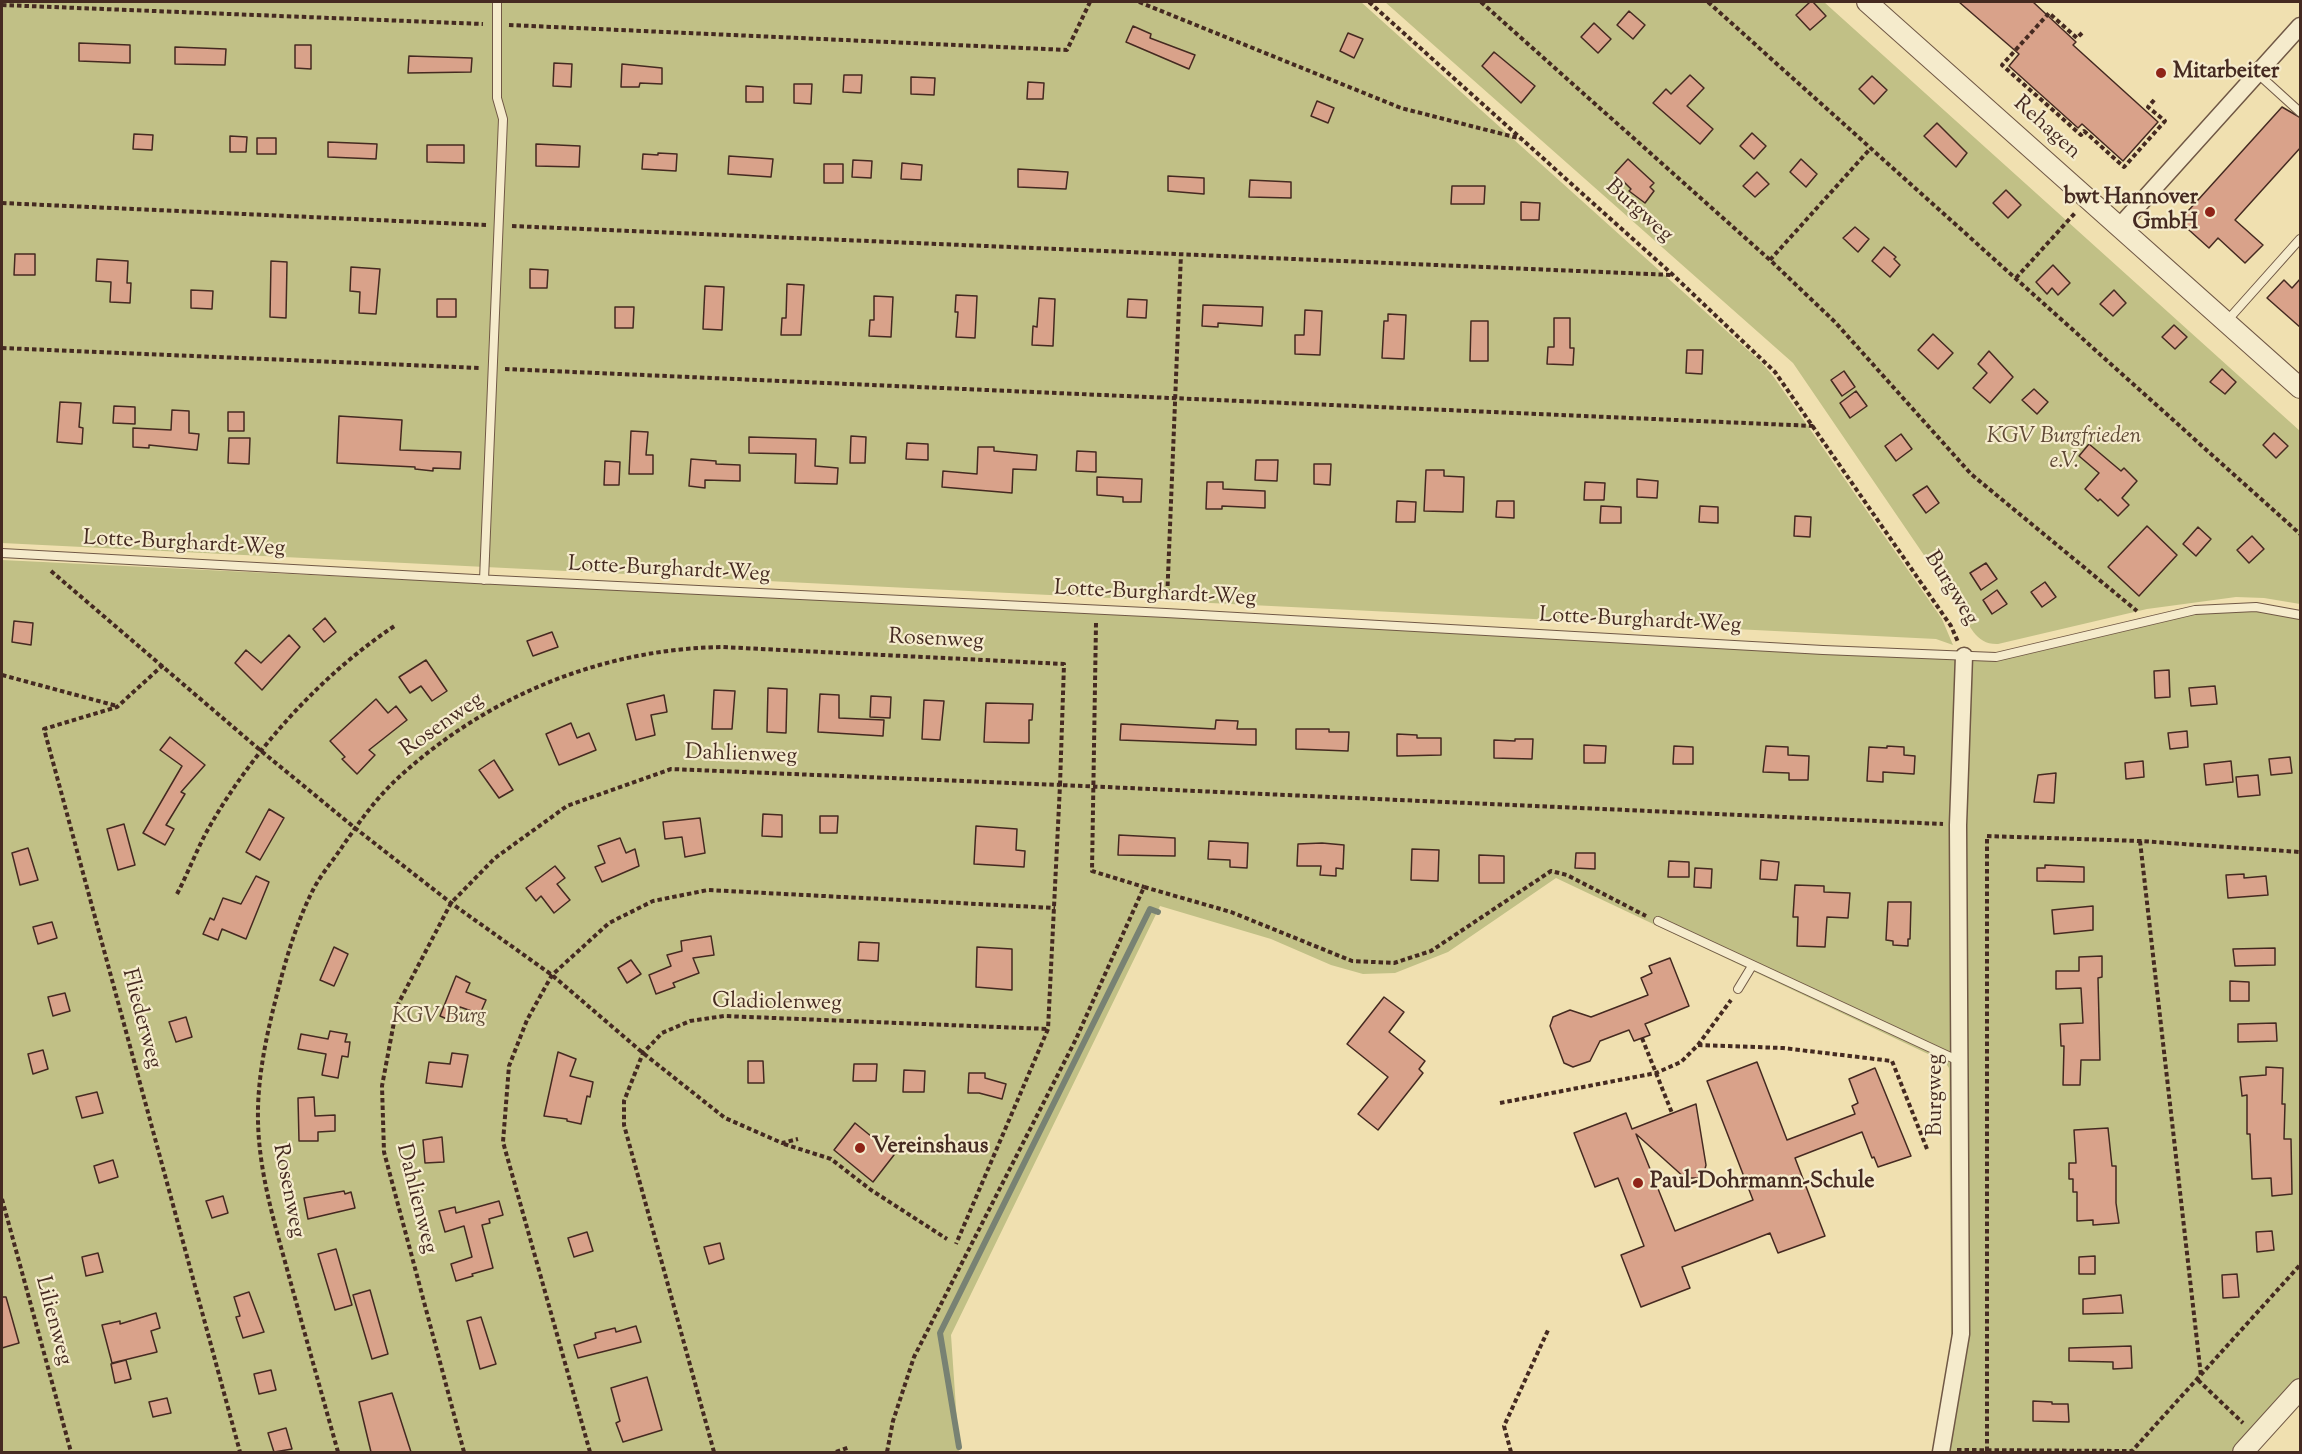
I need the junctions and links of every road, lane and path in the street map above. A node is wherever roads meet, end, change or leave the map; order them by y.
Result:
1 (497, 2) edge
2 (1090, 2) edge
3 (1139, 2) edge
4 (1369, 2) edge
5 (1481, 2) edge
6 (1708, 2) edge
7 (1867, 2) edge
8 (2, 5) edge
9 (496, 25) junction
10 (2301, 26) edge
11 (2082, 33) dead end
12 (2258, 73) junction
13 (2155, 99) dead end
14 (2301, 112) edge
15 (1524, 140) junction
16 (1870, 149) junction
17 (2087, 199) junction
18 (2, 203) edge
19 (500, 226) junction
20 (2119, 226) junction
21 (2301, 239) edge
22 (1181, 254) junction
23 (1770, 260) junction
24 (1674, 275) junction
25 (2016, 278) junction
26 (2226, 323) junction
27 (2, 348) edge
28 (493, 368) junction
29 (2301, 388) edge
30 (1175, 398) junction
31 (1814, 426) junction
32 (2301, 534) edge
33 (2, 553) edge
34 (32, 554) junction
35 (484, 580) junction
36 (1096, 610) junction
37 (1166, 613) junction
38 (2301, 615) edge
39 (2150, 621) junction
40 (396, 625) dead end
41 (1964, 656) junction
42 (163, 665) junction
43 (2, 675) edge
44 (117, 706) junction
45 (260, 750) junction
46 (1060, 785) junction
47 (1095, 785) junction
48 (1959, 825) junction
49 (355, 828) junction
50 (2140, 841) junction
51 (2301, 852) edge
52 (1144, 887) junction
53 (177, 894) dead end
54 (451, 903) junction
55 (1055, 908) junction
56 (1658, 921) joint
57 (1752, 966) junction
58 (552, 975) junction
59 (1738, 989) joint
60 (1048, 1029) junction
61 (1642, 1038) dead end
62 (1698, 1045) junction
63 (643, 1053) junction
64 (1959, 1061) junction
65 (1656, 1072) junction
66 (1500, 1103) dead end
67 (1672, 1113) dead end
68 (798, 1139) dead end
69 (782, 1143) junction
70 (1927, 1149) dead end
71 (2, 1199) edge
72 (947, 1239) dead end
73 (956, 1244) dead end
74 (2301, 1265) edge
75 (1549, 1328) dead end
76 (2200, 1378) junction
77 (2301, 1389) edge
78 (2257, 1437) junction
79 (850, 1447) dead end
80 (1941, 1451) edge
81 (1987, 1451) junction
82 (71, 1452) edge
83 (240, 1452) edge
84 (338, 1452) edge
85 (464, 1452) edge
86 (590, 1452) edge
87 (714, 1452) edge
88 (836, 1452) edge
89 (887, 1452) edge
90 (1511, 1452) edge
91 (2243, 1452) edge

1 - 9 lane
2 - 9 path
3 - 15 path
4 - 15 path, Burgweg
5 - 23 path
6 - 16 path
7 - 17 street, Rehagen
8 - 9 path
9 - 19 lane
10 - 12 street
11 - 13 path
12 - 14 lane
12 - 20 street
15 - 24 path, Burgweg
16 - 23 path
16 - 25 path
17 - 20 street, Rehagen
17 - 25 path
18 - 19 path
19 - 22 path
19 - 28 lane
20 - 26 street, Rehagen
21 - 26 lane
22 - 24 path
22 - 30 path
23 - 39 path
24 - 31 path, Burgweg
25 - 32 path
26 - 29 street, Rehagen
27 - 28 path
28 - 30 path
28 - 35 lane
30 - 31 path
30 - 37 path
31 - 41 path, Burgweg
33 - 34 lane, Lotte-Burghardt-Weg
34 - 35 lane, Lotte-Burghardt-Weg
34 - 42 path
35 - 36 lane, Lotte-Burghardt-Weg
36 - 37 lane, Lotte-Burghardt-Weg
36 - 47 path
37 - 41 lane, Lotte-Burghardt-Weg
38 - 39 lane, Lotte-Burghardt-Weg
39 - 41 lane, Lotte-Burghardt-Weg
40 - 45 path
41 - 48 street, Burgweg
42 - 44 path, Fliederweg
42 - 45 path
43 - 44 path
44 - 83 path, Fliederweg
45 - 49 path
45 - 53 path
46 - 47 path
46 - 49 path, Rosenweg
46 - 54 path, Dahlienweg
46 - 55 path
47 - 48 path
47 - 52 path
48 - 64 street, Burgweg
49 - 54 path
49 - 84 path, Rosenweg
50 - 51 path
50 - 76 path
50 - 81 path
52 - 56 path
52 - 89 path
54 - 58 path
54 - 85 path, Dahlienweg
55 - 58 path
55 - 60 path
56 - 57 lane
57 - 59 lane
57 - 64 lane
58 - 63 path
58 - 86 path
59 - 62 path
60 - 63 path, Gladiolenweg
60 - 73 path
61 - 65 path
62 - 65 path
62 - 70 path
63 - 69 path
63 - 87 path, Gladiolenweg
64 - 80 street, Burgweg
65 - 66 path
65 - 67 path
68 - 69 path
69 - 72 path
71 - 82 path, Lilienweg
74 - 76 path
75 - 90 path
76 - 78 path
76 - 81 path
77 - 78 street
78 - 91 street
79 - 88 path
80 - 81 path

